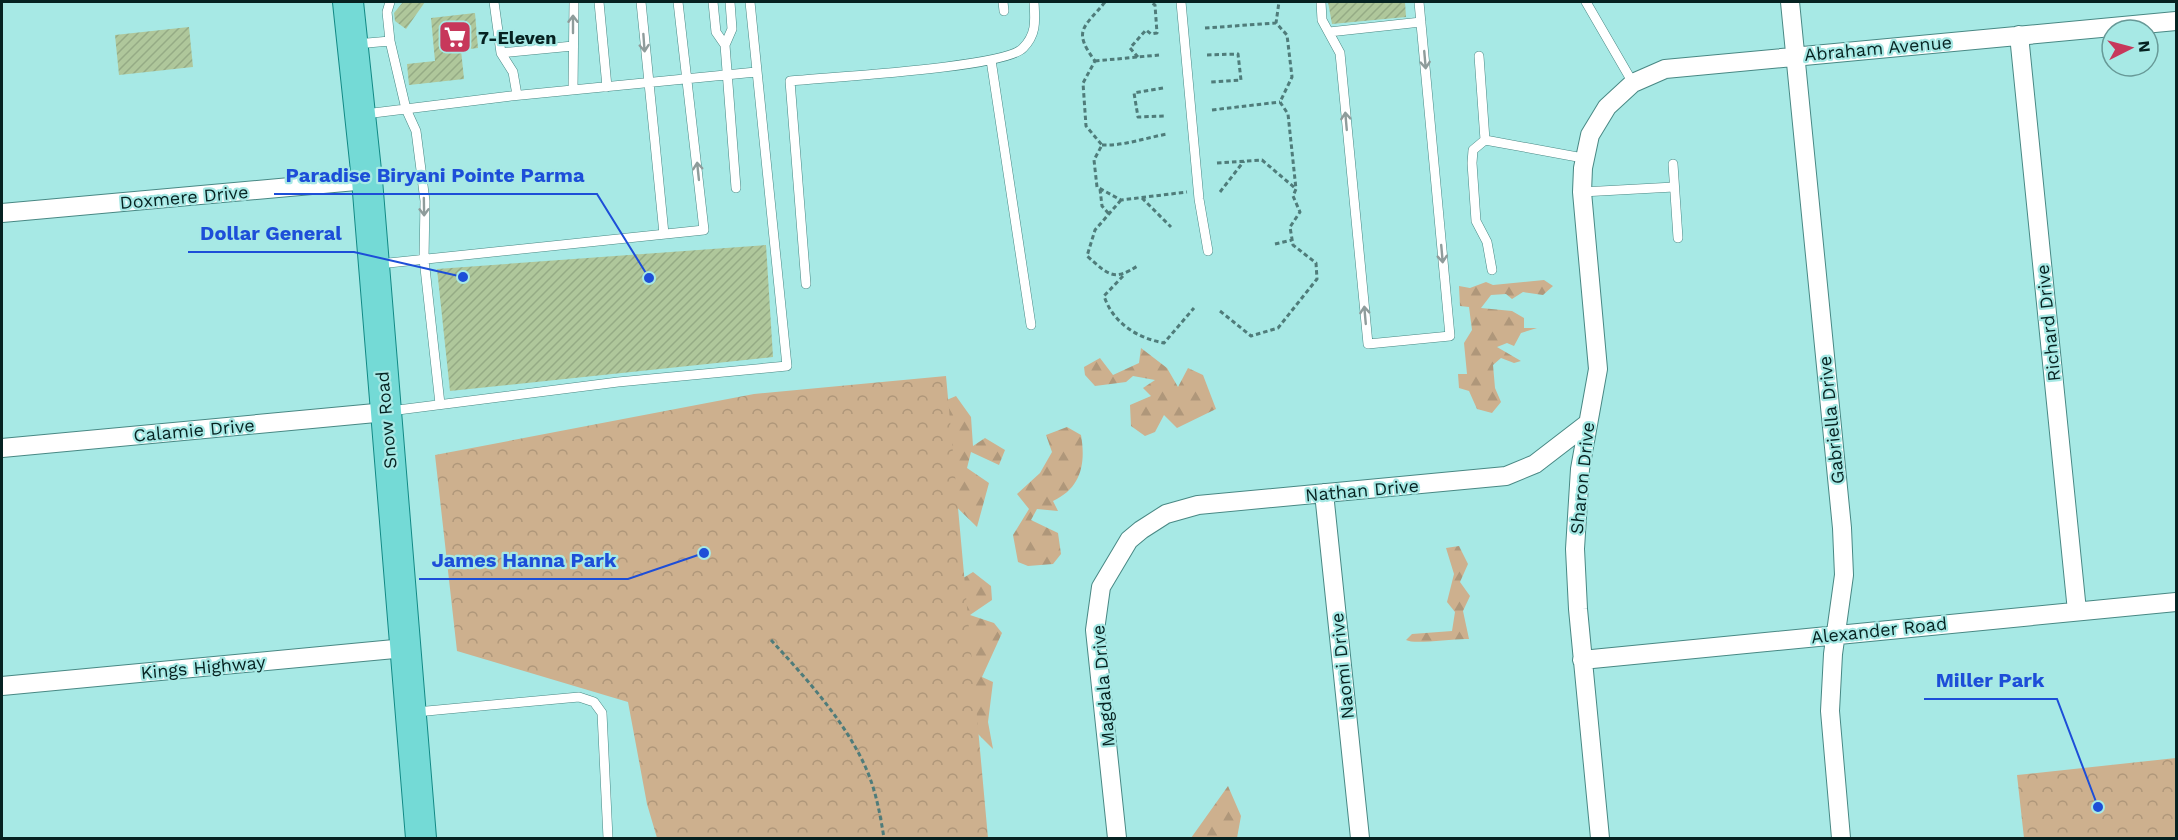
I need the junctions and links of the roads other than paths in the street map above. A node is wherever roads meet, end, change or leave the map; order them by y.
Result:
1 (348, 2) edge
2 (390, 2) edge
3 (494, 2) edge
4 (573, 2) edge
5 (599, 2) edge
6 (641, 2) edge
7 (678, 2) edge
8 (713, 2) edge
9 (730, 2) edge
10 (750, 2) edge
11 (1034, 2) edge
12 (1181, 2) edge
13 (1320, 2) edge
14 (1419, 2) edge
15 (1586, 2) edge
16 (1790, 2) edge
17 (2176, 21) edge
18 (1421, 22) junction
19 (1329, 32) junction
20 (2019, 35) junction
21 (390, 41) junction
22 (352, 44) junction
23 (725, 45) junction
24 (573, 46) junction
25 (501, 53) junction
26 (1479, 56) dead end
27 (1795, 56) junction
28 (991, 60) junction
29 (756, 72) junction
30 (728, 76) junction
31 (686, 80) junction
32 (1633, 83) junction
33 (647, 84) junction
34 (607, 87) junction
35 (573, 90) junction
36 (517, 95) junction
37 (406, 109) junction
38 (360, 115) junction
39 (1597, 120) joint
40 (1485, 140) junction
41 (1584, 158) junction
42 (1673, 164) dead end
43 (366, 180) junction
44 (1674, 187) junction
45 (736, 188) dead end
46 (1582, 192) junction
47 (2, 213) edge
48 (664, 234) junction
49 (1678, 238) dead end
50 (1208, 251) dead end
51 (424, 259) junction
52 (374, 265) junction
53 (1492, 270) dead end
54 (806, 284) dead end
55 (1031, 325) dead end
56 (440, 404) junction
57 (386, 412) junction
58 (1587, 423) junction
59 (2, 448) edge
60 (1324, 493) junction
61 (1129, 540) joint
62 (2176, 602) edge
63 (2077, 611) junction
64 (1837, 636) junction
65 (405, 648) junction
66 (1582, 660) junction
67 (2, 686) edge
68 (411, 712) junction
69 (421, 838) edge
70 (608, 838) edge
71 (1117, 838) edge
72 (1360, 838) edge
73 (1600, 838) edge
74 (1841, 838) edge

1 - 22 main road, Snow Road
2 - 21 lane
3 - 25 lane
24 -> 4 lane
5 - 34 lane
6 -> 33 lane
7 - 31 lane
8 - 23 lane
9 - 23 lane
10 - 29 lane
11 - 28 lane
12 - 50 lane
13 - 19 lane
14 - 18 lane
15 - 32 lane
16 - 27 street, Gabriella Drive
17 - 20 street, Abraham Avenue
18 - 19 lane
18 -> 19 lane
20 - 27 street, Abraham Avenue
20 - 63 street, Richard Drive
21 - 22 lane
21 - 37 lane
22 - 38 main road, Snow Road
23 - 30 lane
24 - 25 lane
24 - 35 lane
25 - 36 lane
26 - 40 lane
27 - 32 street, Abraham Avenue
27 - 64 street, Gabriella Drive
28 - 54 lane
28 - 55 lane
29 - 30 lane
29 - 56 lane
30 - 31 lane
30 - 45 lane
31 - 33 lane
48 -> 31 lane
32 - 39 street, Abraham Avenue
33 - 34 lane
33 - 48 lane
34 - 35 lane
35 - 36 lane
36 - 37 lane
37 - 38 lane
37 -> 51 lane
38 - 43 main road, Snow Road
39 - 41 street, Sharon Drive
40 - 41 lane
40 - 53 lane
41 - 46 street, Sharon Drive
42 - 44 lane
43 - 47 street, Doxmere Drive
43 - 52 main road, Snow Road
44 - 46 lane
44 - 49 lane
46 - 58 street, Sharon Drive
48 - 51 lane
51 - 52 lane
51 - 56 lane
52 - 57 main road, Snow Road
56 - 57 lane
57 - 59 street, Calamie Drive
57 - 65 main road, Snow Road
58 - 60 street, Nathan Drive
58 - 66 street, Sharon Drive
60 - 61 street, Nathan Drive
60 - 72 street, Naomi Drive
61 - 71 street, Magdala Drive
62 - 63 street, Alexander Road
63 - 64 street, Alexander Road
64 - 66 street, Alexander Road
64 - 74 street, Gabriella Drive
65 - 67 street, Kings Highway
65 - 68 main road, Snow Road
66 - 73 street, Sharon Drive
68 - 69 main road, Snow Road
68 - 70 lane

